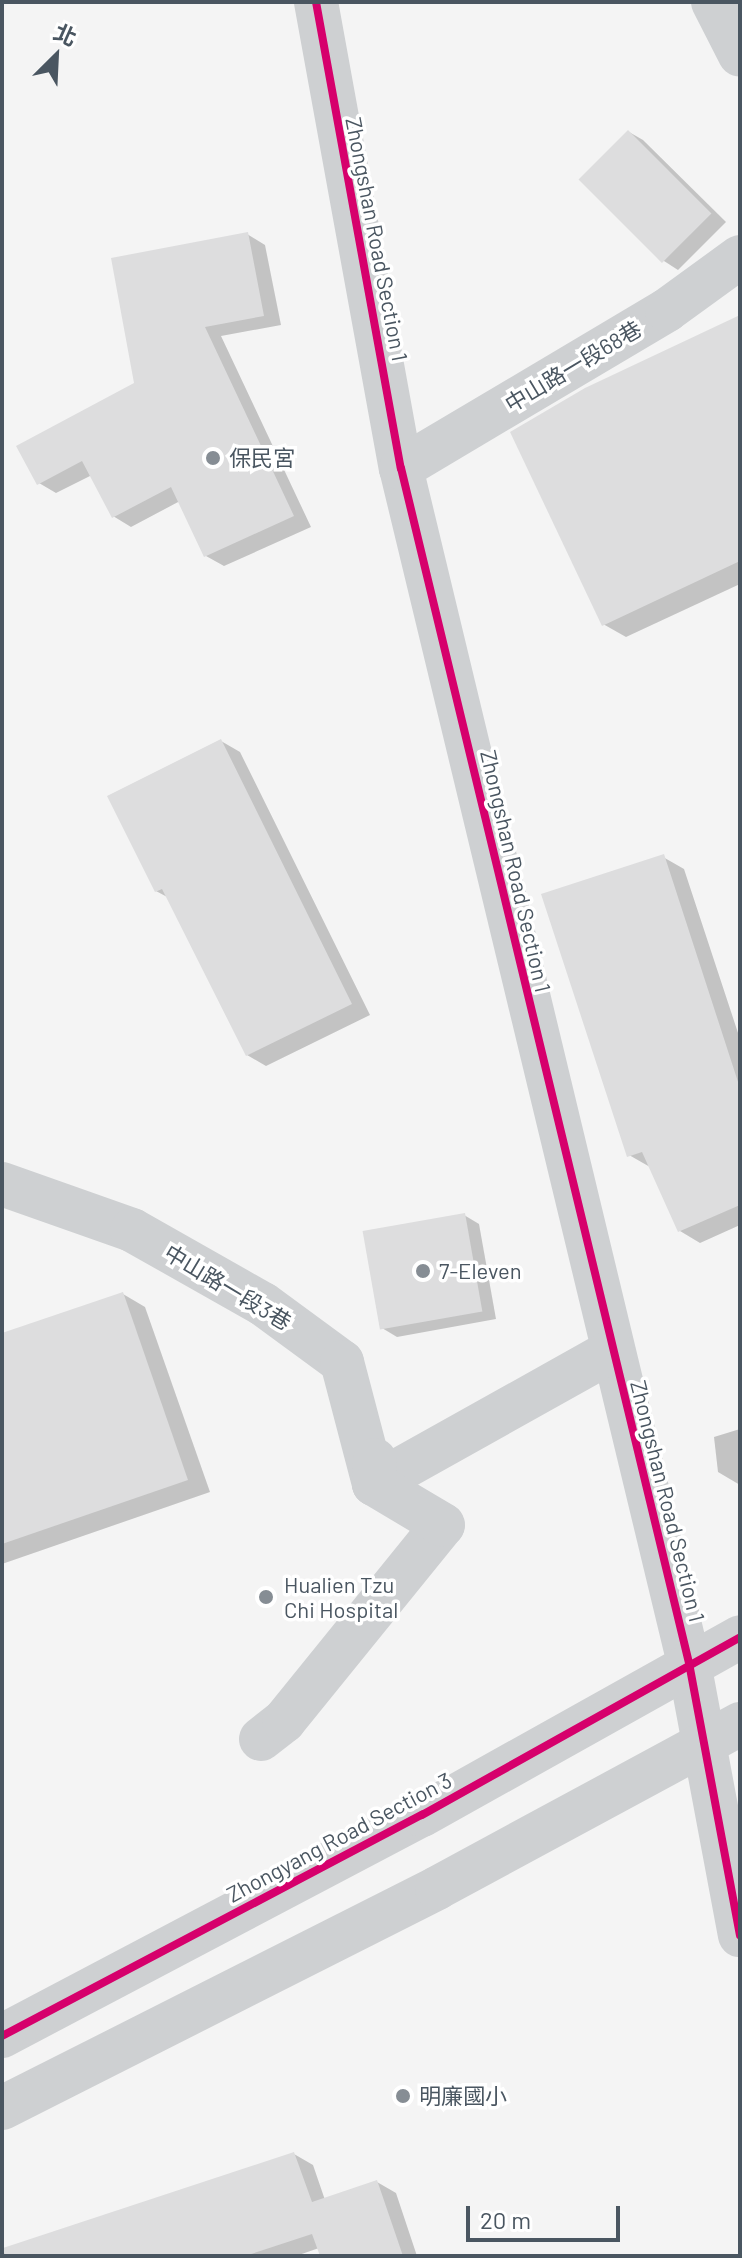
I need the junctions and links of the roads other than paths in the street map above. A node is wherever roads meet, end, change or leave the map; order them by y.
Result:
1 (316, 2) edge
2 (713, 2) edge
3 (740, 55) edge
4 (740, 257) edge
5 (401, 468) junction
6 (2, 1184) edge
7 (612, 1351) junction
8 (378, 1414) dead end
9 (374, 1484) junction
10 (740, 1637) edge
11 (689, 1663) junction
12 (721, 1734) edge
13 (261, 1739) dead end
14 (740, 1935) edge
15 (2, 2036) edge
16 (2, 2108) edge

1 - 5 street, Zhongshan Road Section 1
2 - 3 street
4 - 5 street, 中山路一段68巷
5 - 7 street, Zhongshan Road Section 1
6 - 9 street, 中山路一段3巷
7 - 9 street
7 - 11 street, Zhongshan Road Section 1
8 - 9 street
9 - 13 street
10 - 11 street, Zhongyang Road Section 3
11 - 12 street, Zhongshan Road Section 1
11 - 15 street, Zhongyang Road Section 3
12 - 14 street, Zhongshan Road Section 1
12 - 16 street

